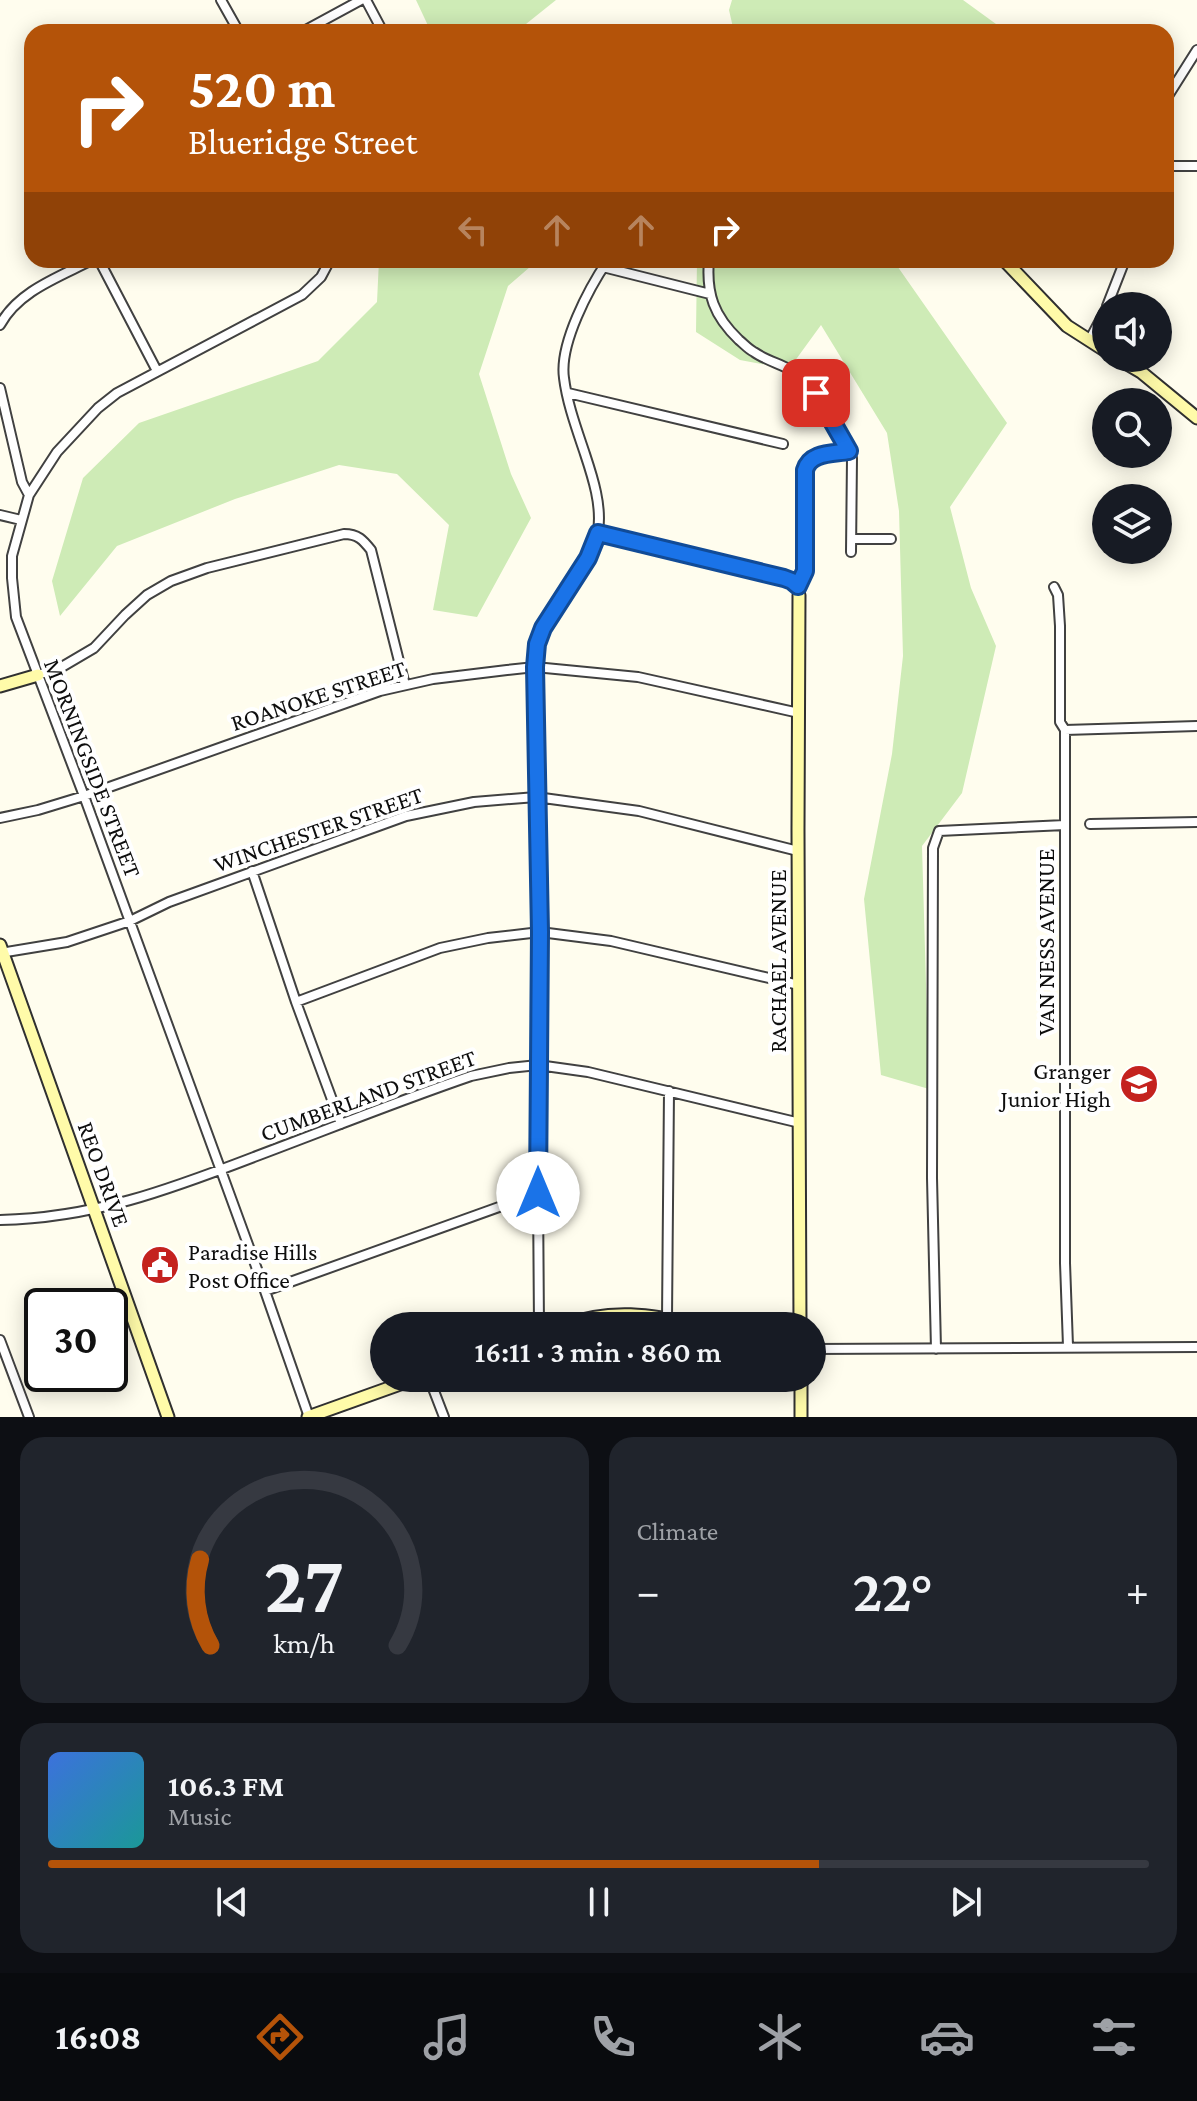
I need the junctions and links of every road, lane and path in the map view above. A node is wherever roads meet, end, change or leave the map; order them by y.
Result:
1 (221, 0) edge
2 (363, 0) edge
3 (234, 24) edge
4 (317, 24) edge
5 (378, 24) edge
6 (1197, 50) edge
7 (1174, 86) edge
8 (1174, 166) edge
9 (1197, 166) edge
10 (77, 268) edge
11 (103, 268) edge
12 (326, 268) edge
13 (603, 268) edge
14 (619, 268) edge
15 (708, 268) edge
16 (1012, 268) edge
17 (1122, 268) edge
18 (1113, 292) edge
19 (710, 294) junction
20 (0, 325) edge
21 (1092, 335) edge
22 (1089, 341) junction
23 (1092, 343) edge
24 (789, 369) dead end
25 (157, 371) junction
26 (1141, 372) edge
27 (836, 378) dead end
28 (0, 388) edge
29 (568, 393) junction
30 (1197, 418) edge
31 (783, 444) dead end
32 (849, 451) junction
33 (29, 495) junction
34 (0, 515) edge
35 (21, 520) junction
36 (598, 533) junction
37 (852, 539) junction
38 (891, 539) dead end
39 (851, 552) dead end
40 (1054, 587) dead end
41 (798, 590) junction
42 (535, 667) junction
43 (38, 675) junction
44 (405, 685) junction
45 (0, 686) edge
46 (799, 713) junction
47 (1197, 726) edge
48 (1065, 730) junction
49 (84, 796) junction
50 (536, 797) junction
51 (0, 818) edge
52 (1197, 822) edge
53 (1090, 824) dead end
54 (1065, 825) junction
55 (798, 851) junction
56 (252, 871) junction
57 (130, 921) junction
58 (540, 932) junction
59 (1, 950) edge
60 (799, 985) junction
61 (296, 1002) junction
62 (538, 1065) junction
63 (669, 1091) junction
64 (800, 1123) junction
65 (341, 1124) junction
66 (221, 1170) junction
67 (538, 1193) junction
68 (94, 1211) junction
69 (0, 1220) edge
70 (265, 1291) junction
71 (539, 1312) edge
72 (667, 1312) edge
73 (800, 1312) edge
74 (1, 1344) edge
75 (1068, 1346) junction
76 (1197, 1347) edge
77 (826, 1349) edge
78 (936, 1349) junction
79 (378, 1392) edge
80 (434, 1392) edge
81 (801, 1392) edge
82 (29, 1417) edge
83 (168, 1417) edge
84 (309, 1417) edge
85 (444, 1417) edge
86 (801, 1417) edge

1 - 3 street
2 - 4 street
2 - 5 street
6 - 7 street
8 - 9 street
10 - 20 street
11 - 25 street
12 - 25 street, MORNINGSIDE STREET
13 - 29 street
14 - 19 street
15 - 19 street
16 - 22 street
17 - 18 street
19 - 24 street
21 - 22 street
22 - 23 street
25 - 33 street, MORNINGSIDE STREET
26 - 30 street
27 - 32 street
28 - 33 street
29 - 31 street
29 - 36 street
32 - 37 street
32 - 41 street
33 - 35 street, MORNINGSIDE STREET
34 - 35 street
35 - 43 street, MORNINGSIDE STREET
36 - 41 street
36 - 42 street
37 - 38 street
37 - 39 street
40 - 48 street, VAN NESS AVENUE
41 - 46 street, RACHAEL AVENUE
42 - 44 street, ROANOKE STREET
42 - 46 street, ROANOKE STREET
42 - 50 street
43 - 44 street
43 - 45 street
43 - 49 street, MORNINGSIDE STREET
44 - 49 street, ROANOKE STREET
46 - 55 street, RACHAEL AVENUE
47 - 48 street
48 - 54 street, VAN NESS AVENUE
49 - 51 street, ROANOKE STREET
49 - 57 street, MORNINGSIDE STREET
50 - 55 street, WINCHESTER STREET
50 - 56 street, WINCHESTER STREET
50 - 58 street
52 - 53 street
54 - 75 street, VAN NESS AVENUE
54 - 78 street
55 - 60 street, RACHAEL AVENUE
56 - 57 street, WINCHESTER STREET
56 - 61 street
57 - 59 street, WINCHESTER STREET
57 - 66 street, MORNINGSIDE STREET
58 - 60 street
58 - 61 street
58 - 62 street
59 - 68 street, REO DRIVE
60 - 64 street, RACHAEL AVENUE
61 - 65 street
62 - 63 street, CUMBERLAND STREET
62 - 65 street, CUMBERLAND STREET
62 - 67 street
63 - 64 street, CUMBERLAND STREET
63 - 72 street
64 - 73 street, RACHAEL AVENUE
65 - 66 street, CUMBERLAND STREET
66 - 68 street, CUMBERLAND STREET
66 - 70 street, MORNINGSIDE STREET
67 - 70 street
67 - 71 street
68 - 69 street, CUMBERLAND STREET
68 - 83 street, REO DRIVE
70 - 84 street, MORNINGSIDE STREET
74 - 82 street
75 - 76 street
75 - 78 street
77 - 78 street
79 - 84 street
80 - 85 street
81 - 86 street

